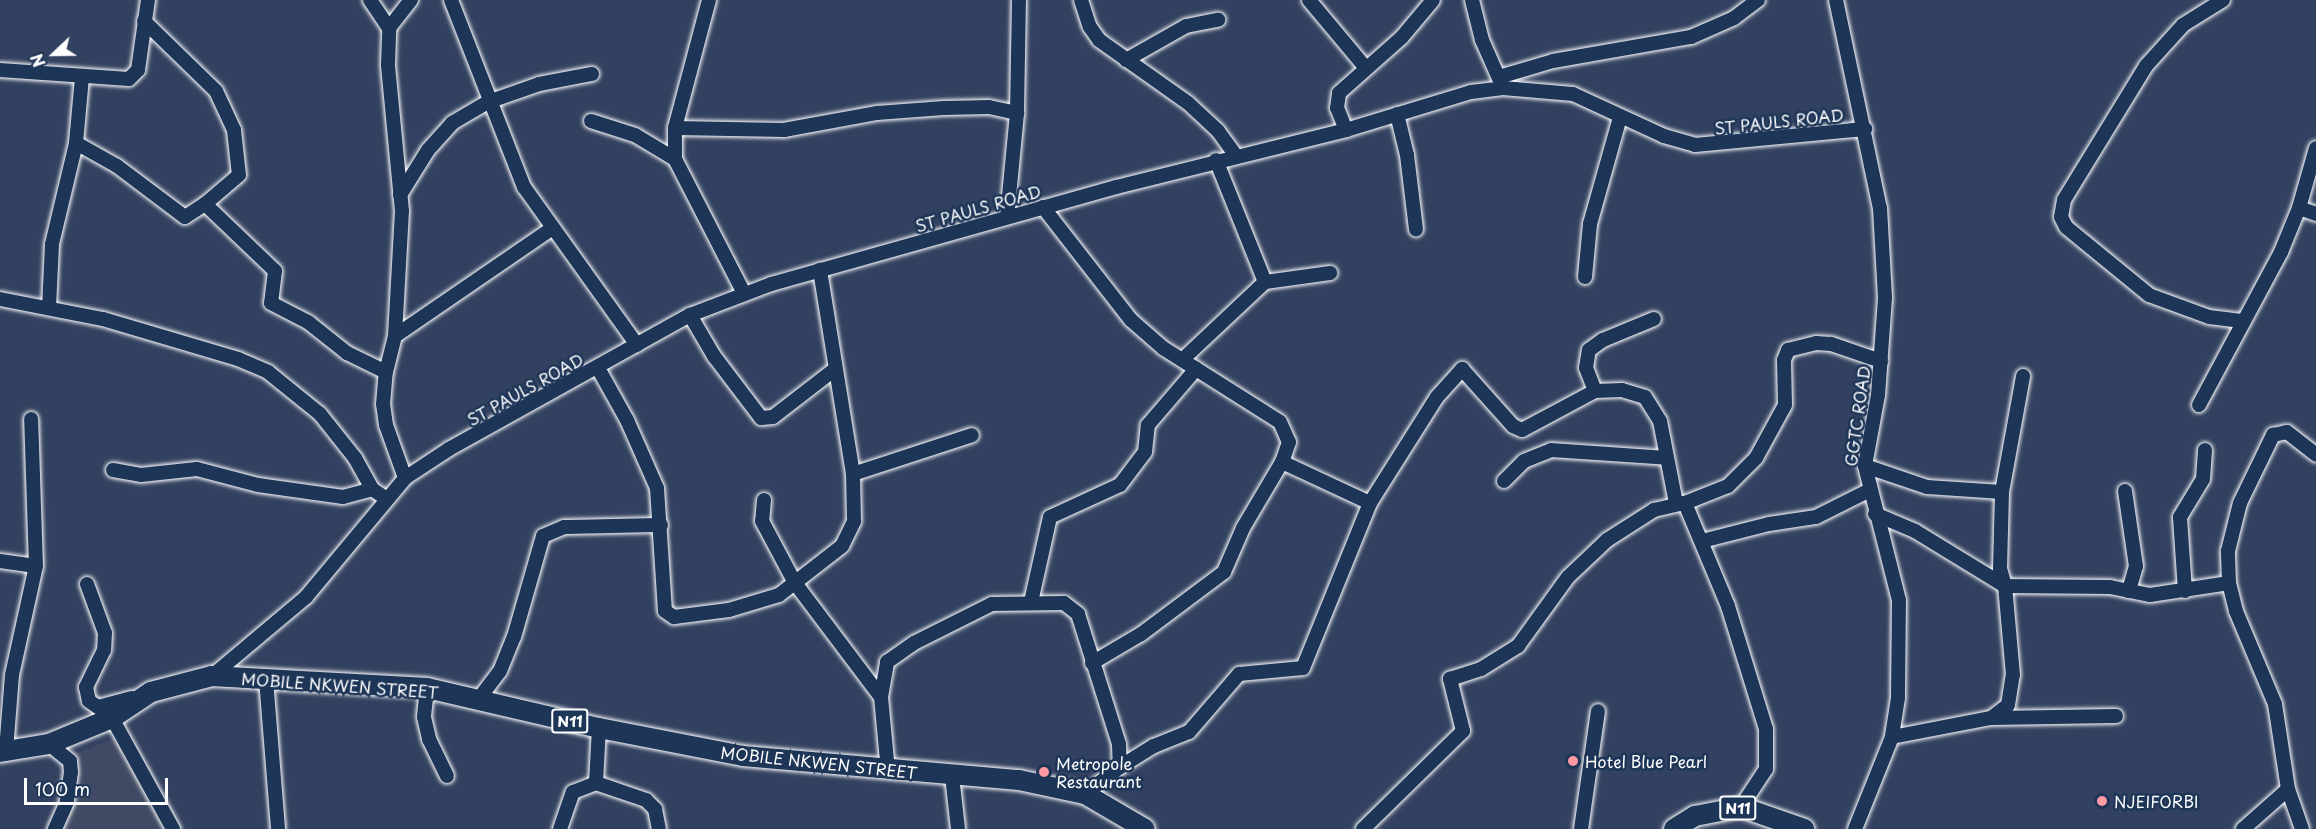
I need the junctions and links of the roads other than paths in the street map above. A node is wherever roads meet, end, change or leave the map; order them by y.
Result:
1 (148, 0) edge
2 (370, 0) edge
3 (411, 0) edge
4 (451, 0) edge
5 (709, 0) edge
6 (1019, 0) edge
7 (1081, 0) edge
8 (1309, 0) edge
9 (1433, 0) edge
10 (1472, 0) edge
11 (1758, 0) edge
12 (1836, 0) edge
13 (2223, 0) edge
14 (1218, 20) dead end
15 (144, 21) junction
16 (388, 28) junction
17 (1126, 60) junction
18 (1365, 67) junction
19 (0, 70) edge
20 (592, 74) dead end
21 (82, 76) junction
22 (1501, 82) junction
23 (488, 102) junction
24 (1017, 113) junction
25 (1396, 114) junction
26 (1620, 117) junction
27 (591, 122) dead end
28 (675, 128) junction
29 (1865, 129) junction
30 (1346, 130) junction
31 (76, 143) junction
32 (2316, 148) edge
33 (1236, 156) junction
34 (675, 159) junction
35 (1216, 160) junction
36 (400, 195) junction
37 (205, 204) junction
38 (1043, 207) junction
39 (2299, 208) junction
40 (2316, 214) edge
41 (1007, 217) junction
42 (553, 228) junction
43 (1416, 229) dead end
44 (820, 270) junction
45 (1330, 273) dead end
46 (1586, 277) dead end
47 (1265, 282) junction
48 (744, 293) junction
49 (0, 300) edge
50 (49, 308) junction
51 (690, 315) junction
52 (1654, 319) dead end
53 (2244, 321) junction
54 (395, 336) junction
55 (637, 345) junction
56 (1182, 360) junction
57 (1881, 361) junction
58 (598, 368) junction
59 (835, 369) junction
60 (1196, 369) junction
61 (386, 372) junction
62 (2023, 376) dead end
63 (1595, 391) junction
64 (2199, 405) dead end
65 (31, 419) dead end
66 (972, 435) dead end
67 (2205, 450) dead end
68 (2316, 455) edge
69 (1667, 458) junction
70 (1282, 462) junction
71 (1865, 466) junction
72 (113, 470) dead end
73 (853, 474) junction
74 (405, 478) junction
75 (1504, 481) dead end
76 (372, 489) junction
77 (1868, 491) junction
78 (2125, 491) dead end
79 (2002, 492) junction
80 (387, 499) junction
81 (764, 501) dead end
82 (1370, 503) junction
83 (1681, 503) junction
84 (1875, 514) junction
85 (661, 525) junction
86 (1702, 541) junction
87 (0, 561) edge
88 (36, 566) junction
89 (795, 583) junction
90 (87, 584) dead end
91 (2229, 584) junction
92 (2005, 586) junction
93 (2129, 591) junction
94 (2185, 591) junction
95 (1031, 602) junction
96 (1092, 663) junction
97 (6, 672) edge
98 (212, 676) junction
99 (266, 679) junction
100 (427, 688) junction
101 (151, 692) junction
102 (881, 697) junction
103 (478, 700) junction
104 (1598, 711) dead end
105 (2116, 716) dead end
106 (112, 718) junction
107 (1991, 718) junction
108 (599, 728) junction
109 (1892, 737) junction
110 (49, 744) junction
111 (3, 751) edge
112 (1120, 767) junction
113 (888, 771) junction
114 (447, 776) dead end
115 (952, 776) junction
116 (596, 783) junction
117 (2288, 789) junction
118 (1084, 794) junction
119 (1741, 807) junction
120 (55, 829) edge
121 (173, 829) edge
122 (278, 829) edge
123 (560, 829) edge
124 (659, 829) edge
125 (958, 829) edge
126 (1145, 829) edge
127 (1363, 829) edge
128 (1581, 829) edge
129 (1674, 829) edge
130 (1803, 829) edge
131 (1855, 829) edge
132 (2243, 829) edge
133 (2302, 829) edge

1 - 15 street
2 - 16 street
3 - 16 street
4 - 23 street
5 - 28 street
6 - 24 street
7 - 17 street
8 - 18 street
9 - 18 street
10 - 22 street
11 - 22 street
12 - 29 street, GGTC ROAD
13 - 53 street
14 - 17 street
15 - 21 street
15 - 37 street
16 - 36 street
17 - 33 street
18 - 30 street
19 - 21 street
20 - 23 street
21 - 31 street
22 - 25 street, ST PAULS ROAD
22 - 26 street, ST PAULS ROAD
23 - 36 street
23 - 42 street
24 - 28 street
24 - 41 street
25 - 30 street, ST PAULS ROAD
25 - 43 street
26 - 29 street, ST PAULS ROAD
26 - 46 street
27 - 34 street
28 - 34 street
29 - 57 street, GGTC ROAD
30 - 33 street, ST PAULS ROAD
31 - 37 street
31 - 50 street
32 - 39 street
33 - 35 street, ST PAULS ROAD
34 - 48 street
35 - 38 street, ST PAULS ROAD
35 - 47 street
36 - 54 street
37 - 61 street
38 - 41 street, ST PAULS ROAD
38 - 56 street
39 - 40 street
39 - 53 street
41 - 44 street, ST PAULS ROAD
42 - 54 street
42 - 55 street
44 - 48 street, ST PAULS ROAD
44 - 59 street
45 - 47 street
47 - 56 street
48 - 51 street, ST PAULS ROAD
49 - 50 street
50 - 76 street
51 - 55 street, ST PAULS ROAD
51 - 59 street
52 - 63 street
53 - 64 street
54 - 61 street
55 - 58 street, ST PAULS ROAD
56 - 60 street
57 - 71 street, GGTC ROAD
57 - 83 street
58 - 74 street, ST PAULS ROAD
58 - 85 street
59 - 73 street
60 - 70 street
60 - 95 street
61 - 74 street
62 - 79 street
63 - 69 street
63 - 82 street
65 - 88 street
66 - 73 street
67 - 94 street
68 - 91 street
69 - 75 street
69 - 83 street
70 - 82 street
70 - 96 street
71 - 77 street, GGTC ROAD
71 - 79 street
72 - 76 street
73 - 89 street
74 - 80 street, ST PAULS ROAD
76 - 80 street
77 - 84 street, GGTC ROAD
77 - 86 street
78 - 93 street
79 - 92 street
80 - 98 street, ST PAULS ROAD
81 - 89 street
82 - 112 street
83 - 86 street
83 - 127 street
84 - 92 street
84 - 109 street, GGTC ROAD
85 - 89 street
85 - 103 street
86 - 119 street
87 - 88 street
88 - 97 street
89 - 102 street
90 - 101 street
91 - 94 street
91 - 117 street
92 - 93 street
92 - 107 street
93 - 94 street
95 - 96 street
95 - 102 street
96 - 112 street
97 - 111 street
98 - 99 highway, MOBILE NKWEN STREET / N11
98 - 101 highway, MOBILE NKWEN STREET / N11
99 - 100 highway, MOBILE NKWEN STREET / N11
99 - 122 street
100 - 103 highway, MOBILE NKWEN STREET / N11
100 - 114 street
101 - 106 highway, MOBILE NKWEN STREET / N11
102 - 113 street
103 - 108 highway, MOBILE NKWEN STREET / N11
104 - 128 street
105 - 107 street
106 - 110 highway, MOBILE NKWEN STREET / N11
106 - 121 street
107 - 109 street
108 - 113 highway, MOBILE NKWEN STREET / N11
108 - 116 street
109 - 131 street, GGTC ROAD
110 - 111 highway, MOBILE NKWEN STREET / N11
110 - 120 street
112 - 118 street
113 - 115 highway, MOBILE NKWEN STREET / N11
115 - 118 highway, MOBILE NKWEN STREET / N11
115 - 125 street
116 - 123 street
116 - 124 street
117 - 132 street
117 - 133 street
118 - 126 highway, MOBILE NKWEN STREET / N11
119 - 129 highway, N11
119 - 130 highway, N11

